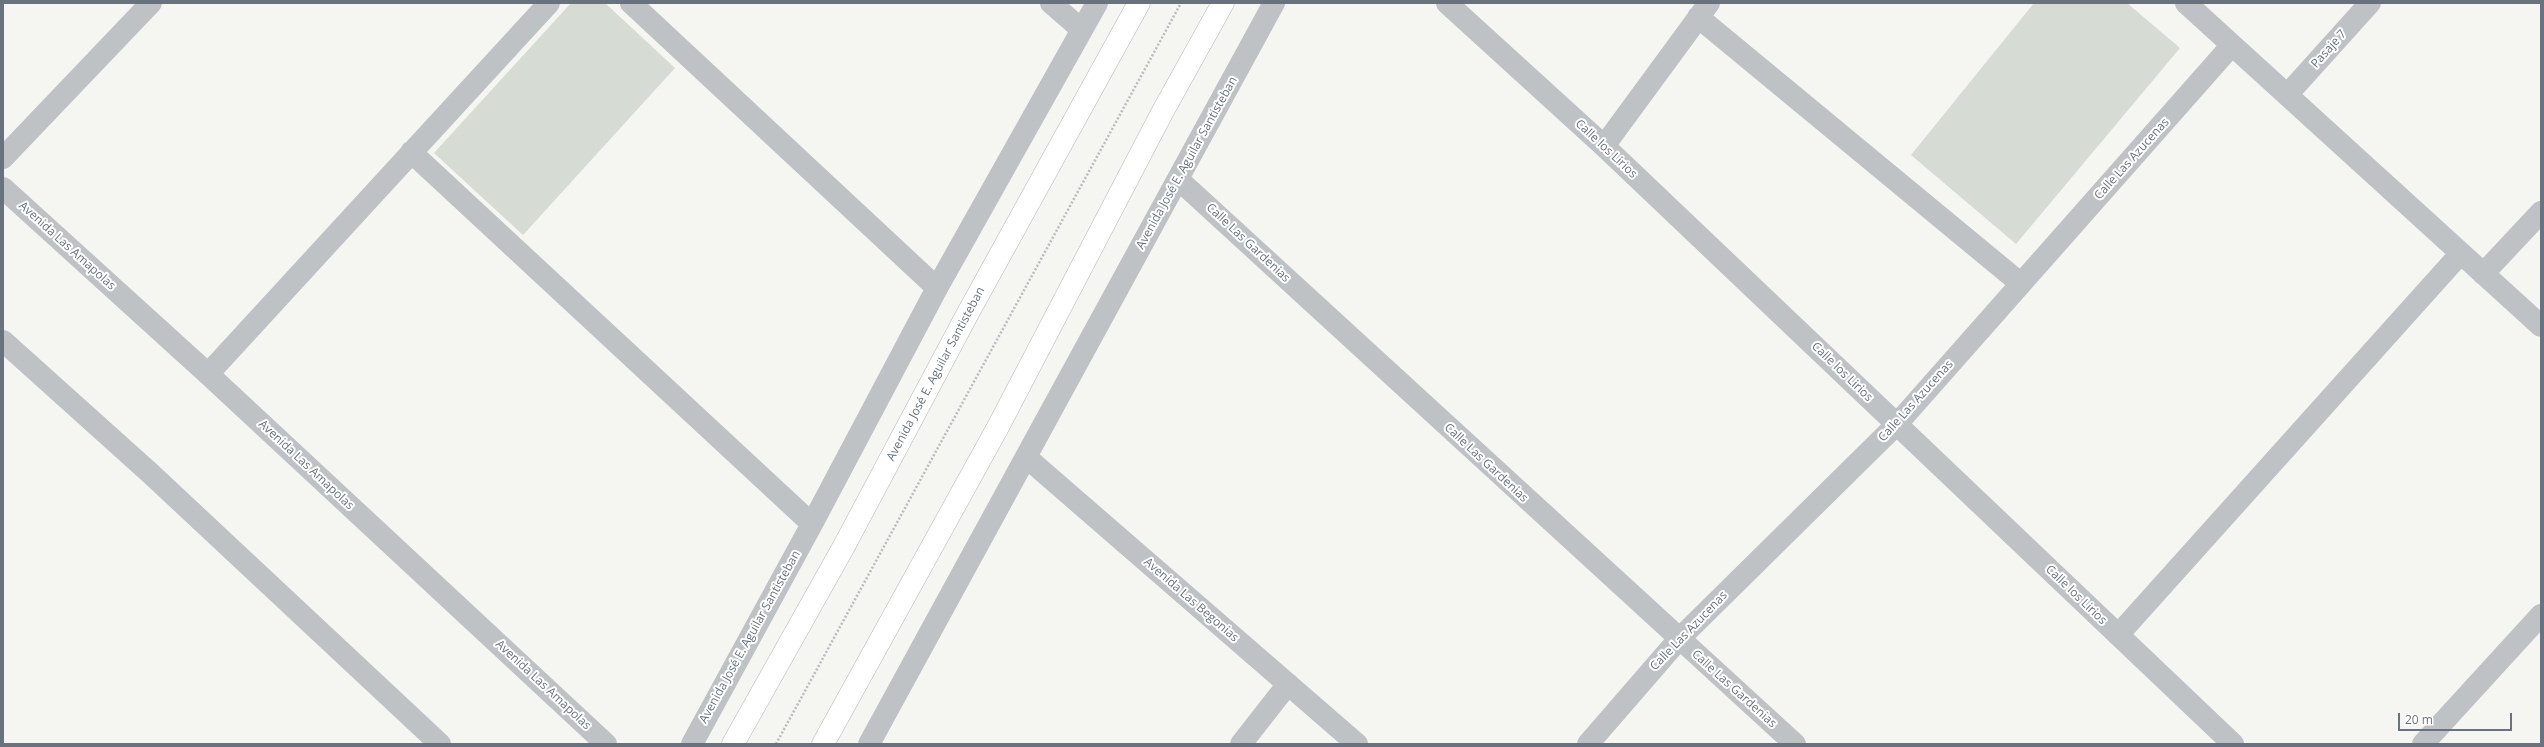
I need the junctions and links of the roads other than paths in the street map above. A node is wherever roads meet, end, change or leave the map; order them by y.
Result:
1 (151, 3) edge
2 (549, 3) edge
3 (631, 3) edge
4 (1051, 3) edge
5 (1097, 3) edge
6 (1139, 3) edge
7 (1223, 3) edge
8 (1274, 3) edge
9 (1447, 3) edge
10 (2186, 3) edge
11 (2370, 3) edge
12 (1703, 10) edge
13 (1082, 30) junction
14 (2232, 46) junction
15 (2287, 95) junction
16 (1604, 146) junction
17 (411, 152) junction
18 (3, 158) edge
19 (1179, 180) junction
20 (3, 188) edge
21 (2541, 212) edge
22 (2460, 253) junction
23 (2483, 274) junction
24 (2020, 283) junction
25 (937, 288) junction
26 (2541, 326) edge
27 (3, 341) edge
28 (208, 374) junction
29 (1897, 424) junction
30 (1026, 457) junction
31 (812, 524) junction
32 (2541, 615) edge
33 (2118, 635) junction
34 (1679, 639) junction
35 (1288, 684) junction
36 (440, 744) edge
37 (606, 744) edge
38 (692, 744) edge
39 (733, 744) edge
40 (823, 744) edge
41 (868, 744) edge
42 (1241, 744) edge
43 (1357, 744) edge
44 (1588, 744) edge
45 (1795, 744) edge
46 (2233, 744) edge
47 (2423, 744) edge

1 - 18 street
2 - 17 street
3 - 25 street
4 - 13 street
5 - 13 street, Avenida José E. Aguilar Santisteban
6 - 39 main road, Avenida José E. Aguilar Santisteban
7 - 40 main road
8 - 19 street, Avenida José E. Aguilar Santisteban
9 - 16 street, Calle los Lirios
10 - 14 street
11 - 15 street, Pasaje 7
12 - 16 street
12 - 24 street
13 - 25 street, Avenida José E. Aguilar Santisteban
14 - 15 street
14 - 24 street, Calle Las Azucenas
15 - 22 street
16 - 29 street, Calle los Lirios
17 - 28 street
17 - 31 street
19 - 30 street, Avenida José E. Aguilar Santisteban
19 - 34 street, Calle Las Gardenias
20 - 28 street, Avenida Las Amapolas
21 - 23 street
22 - 23 street
22 - 33 street
23 - 26 street
24 - 29 street, Calle Las Azucenas
25 - 31 street, Avenida José E. Aguilar Santisteban
27 - 36 street
28 - 37 street, Avenida Las Amapolas
29 - 33 street, Calle los Lirios
29 - 34 street, Calle Las Azucenas
30 - 35 street, Avenida Las Begonias
30 - 41 street, Avenida José E. Aguilar Santisteban
31 - 38 street, Avenida José E. Aguilar Santisteban
32 - 47 street
33 - 46 street, Calle los Lirios
34 - 44 street, Calle Las Azucenas
34 - 45 street, Calle Las Gardenias
35 - 42 street
35 - 43 street, Avenida Las Begonias

